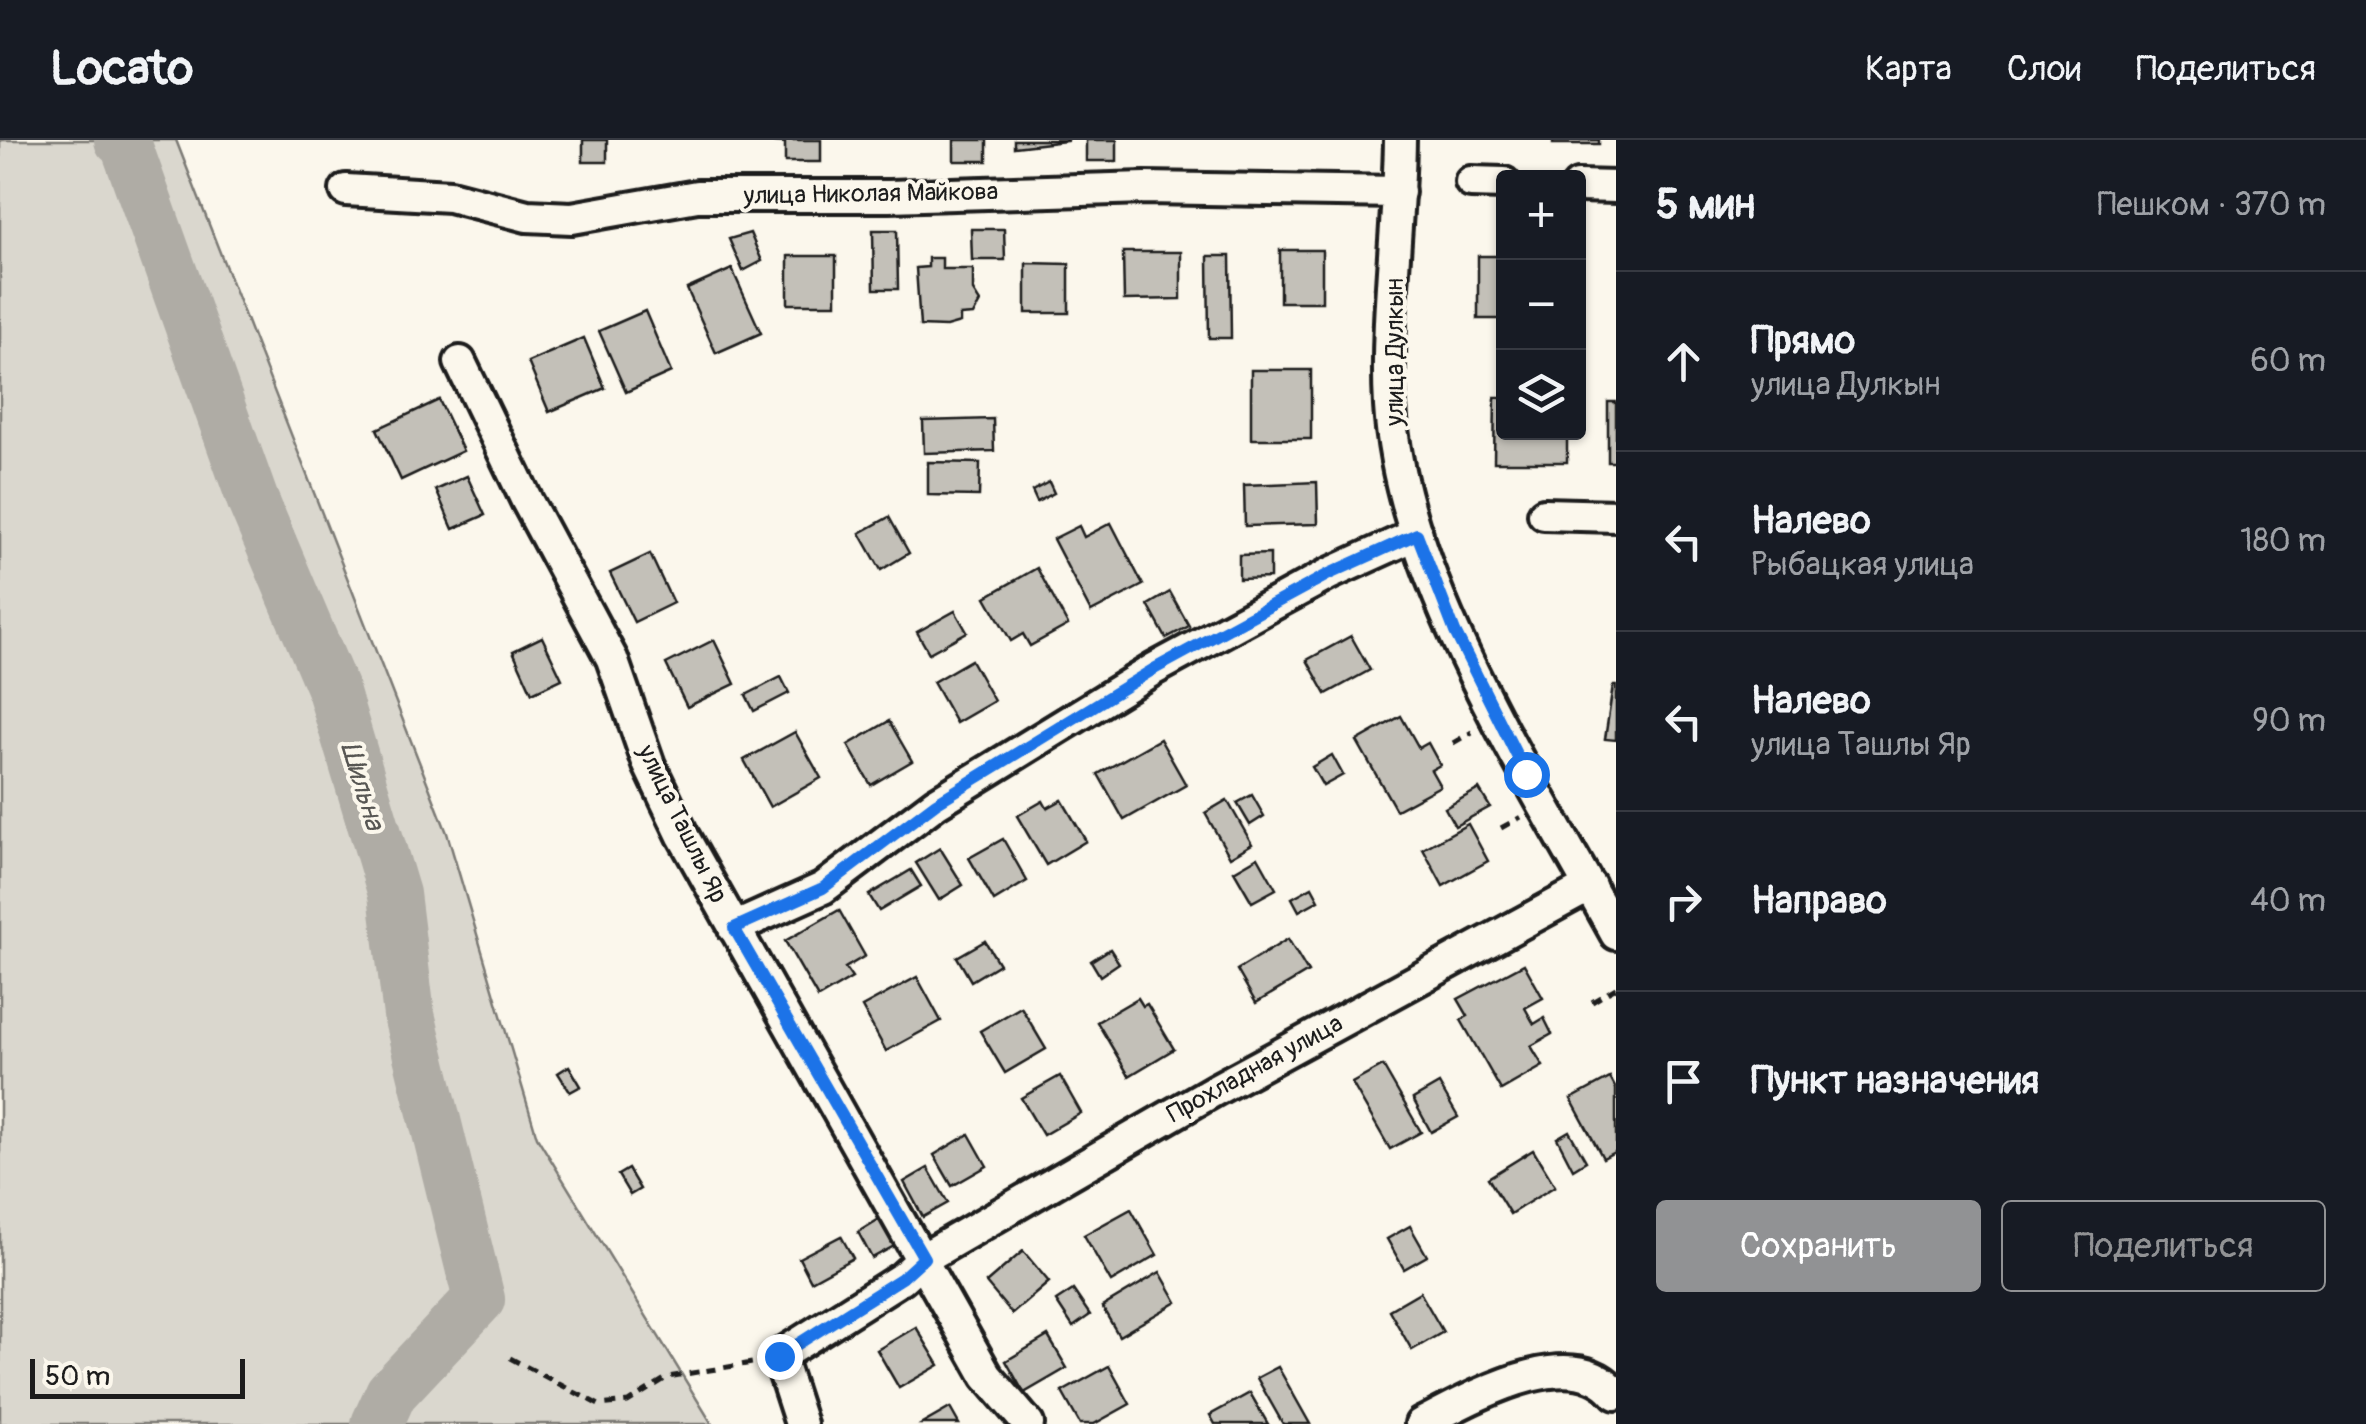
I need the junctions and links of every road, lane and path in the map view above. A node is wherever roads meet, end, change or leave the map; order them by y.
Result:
1 (1400, 140) edge
2 (1472, 182) dead end
3 (1496, 184) edge
4 (1586, 186) edge
5 (1616, 186) edge
6 (346, 190) dead end
7 (1399, 192) junction
8 (460, 362) dead end
9 (1544, 514) dead end
10 (1616, 516) edge
11 (1417, 534) junction
12 (1590, 886) junction
13 (734, 928) junction
14 (1616, 934) edge
15 (1616, 988) edge
16 (1592, 1002) dead end
17 (924, 1258) junction
18 (779, 1356) junction
19 (510, 1358) dead end
20 (1616, 1394) edge
21 (801, 1424) edge
22 (1028, 1424) edge
23 (1421, 1424) edge

1 - 7 street, улица Дулкын
2 - 3 street
4 - 5 street
6 - 7 street, улица Николая Майкова
7 - 11 street, улица Дулкын
8 - 13 street, улица Ташлы Яр
9 - 10 street
11 - 12 street, улица Дулкын
11 - 13 street
12 - 14 street, улица Дулкын
12 - 17 street, Прохладная улица
13 - 17 street, улица Ташлы Яр
15 - 16 path
17 - 18 street, Прохладная улица
17 - 22 street, улица Ташлы Яр
18 - 19 path
18 - 21 street
20 - 23 street

